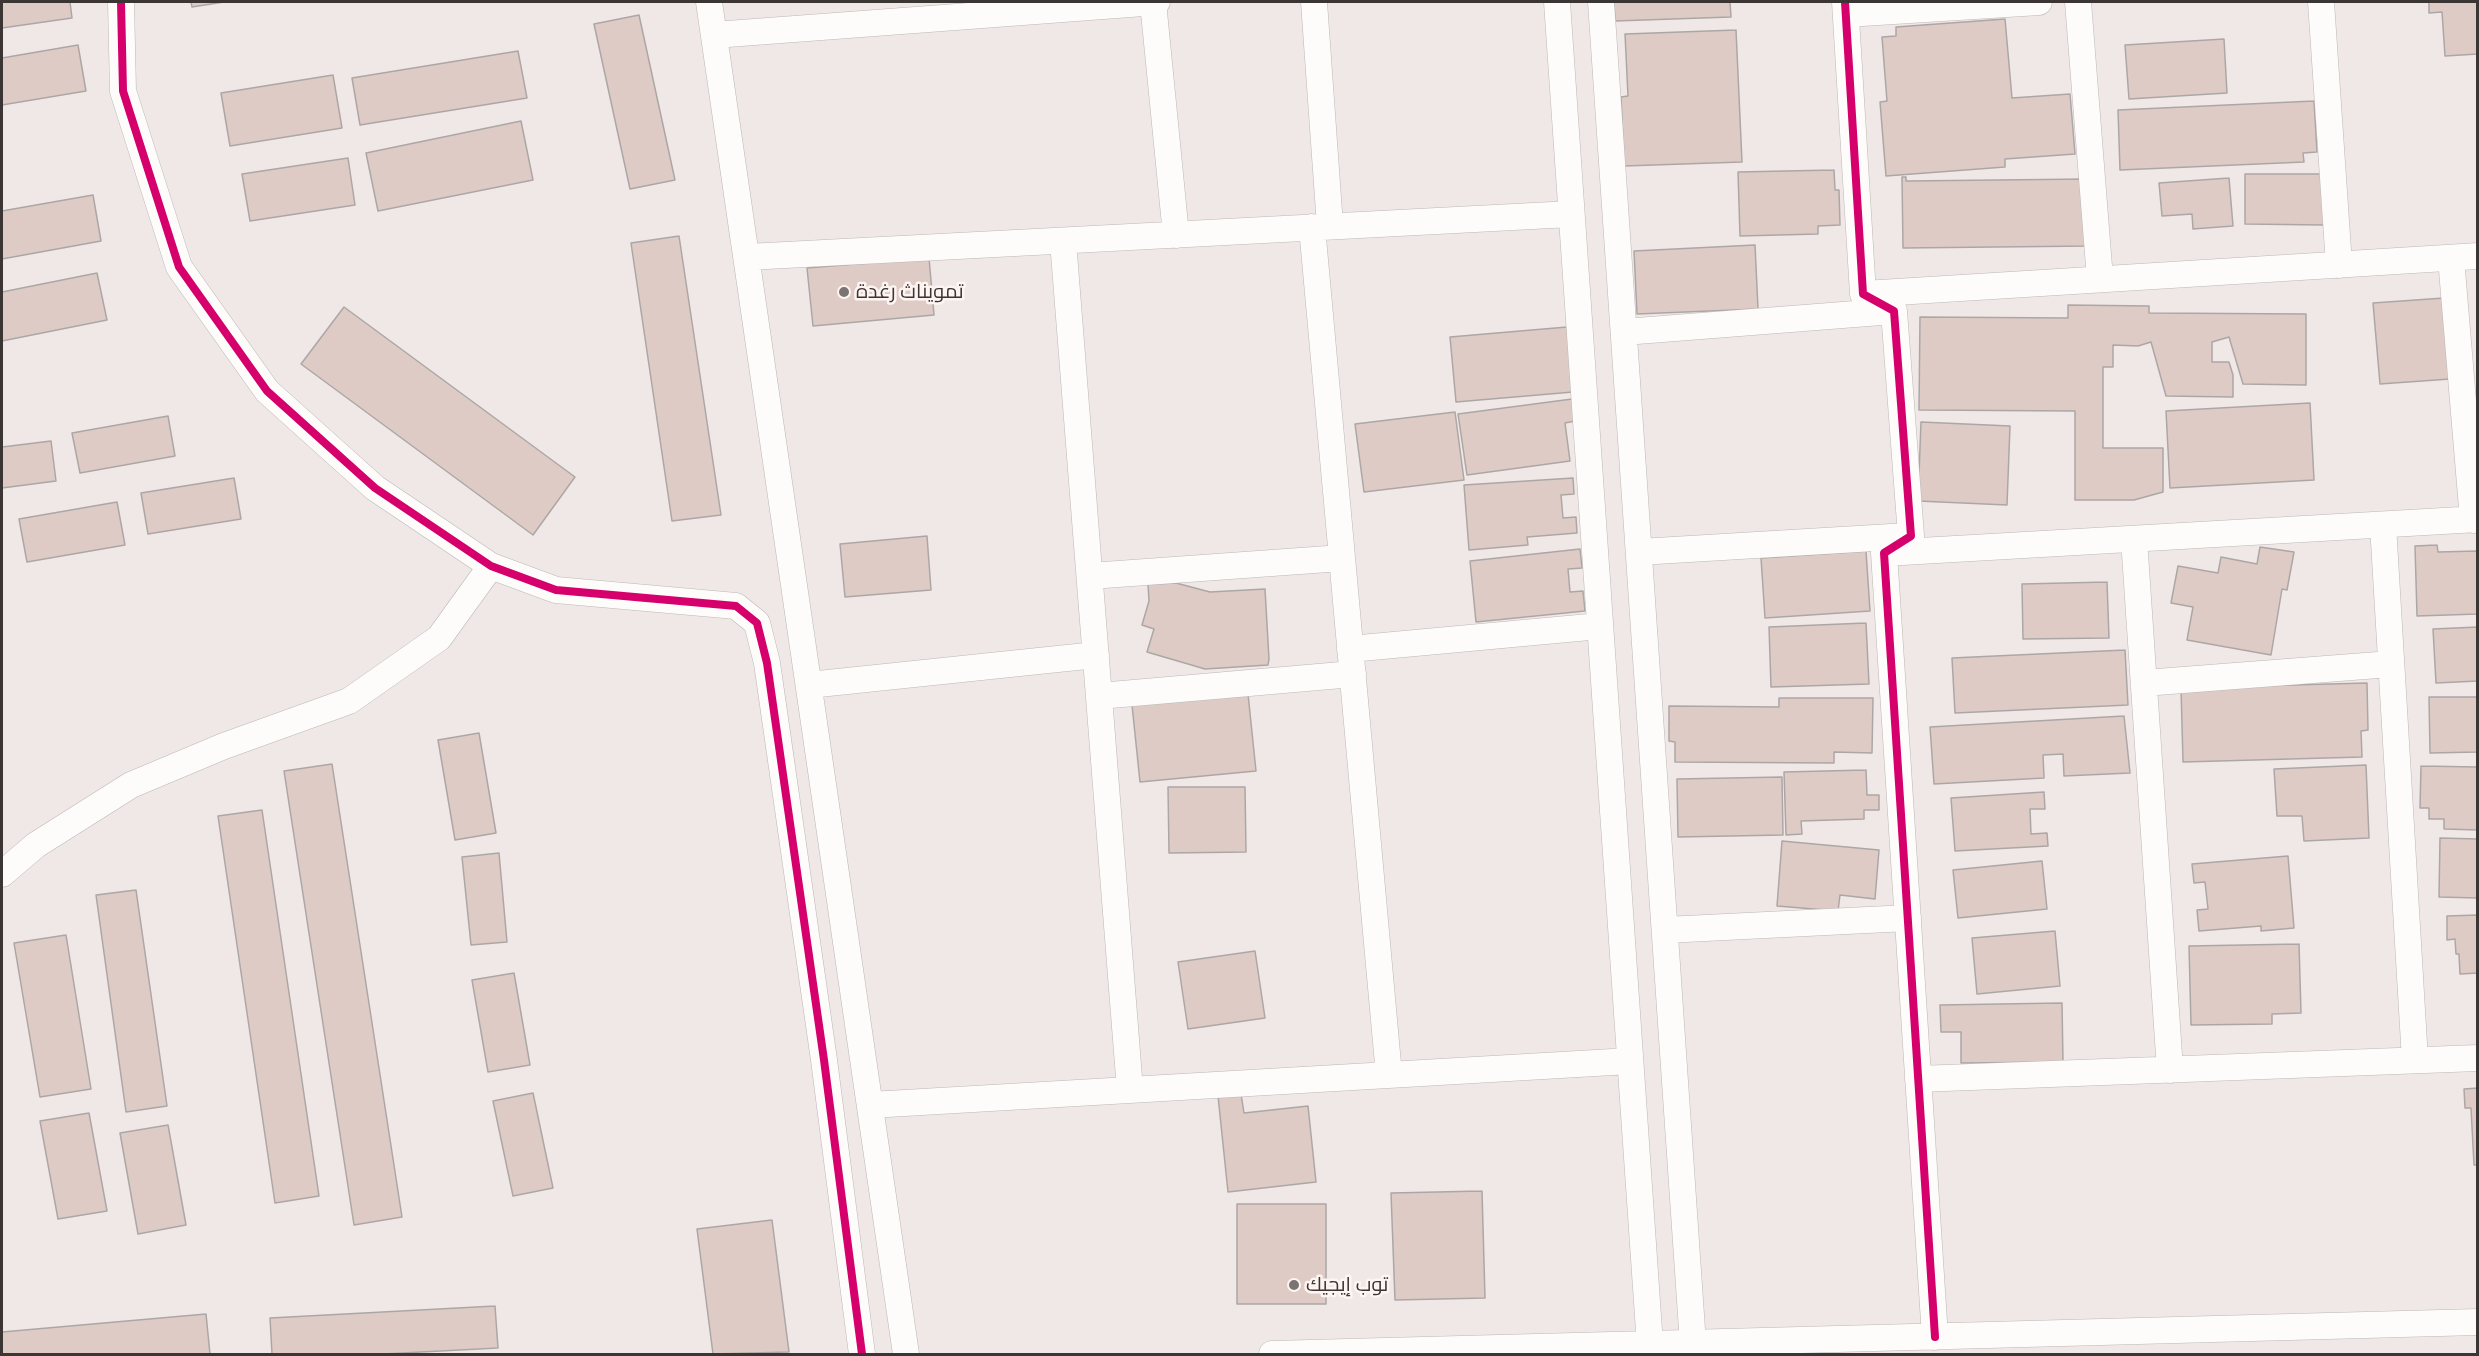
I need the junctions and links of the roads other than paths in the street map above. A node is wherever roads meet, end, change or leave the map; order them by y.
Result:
1 (121, 2) edge
2 (709, 2) edge
3 (1155, 2) edge
4 (1314, 2) edge
5 (1557, 2) edge
6 (1601, 2) edge
7 (2039, 2) edge
8 (2078, 2) edge
9 (2320, 2) edge
10 (1020, 7) edge
11 (1846, 8) edge
12 (714, 35) junction
13 (1571, 214) junction
14 (1321, 227) junction
15 (1176, 235) junction
16 (1063, 241) junction
17 (2478, 256) edge
18 (747, 257) junction
19 (2451, 258) junction
20 (2339, 264) junction
21 (2100, 279) junction
22 (1863, 294) junction
23 (1894, 311) junction
24 (1624, 332) junction
25 (2475, 519) edge
26 (2383, 525) junction
27 (1911, 536) junction
28 (2134, 539) junction
29 (1639, 552) junction
30 (1884, 554) junction
31 (1342, 558) junction
32 (491, 566) junction
33 (1090, 576) junction
34 (1600, 626) junction
35 (1096, 656) junction
36 (1352, 662) junction
37 (2391, 664) junction
38 (2144, 683) junction
39 (809, 685) junction
40 (1099, 696) junction
41 (2, 874) edge
42 (1908, 918) junction
43 (1665, 930) junction
44 (2478, 1058) edge
45 (2415, 1060) junction
46 (1630, 1061) junction
47 (2170, 1070) junction
48 (1389, 1075) junction
49 (1918, 1079) junction
50 (1130, 1090) junction
51 (870, 1106) junction
52 (2478, 1322) edge
53 (1935, 1337) junction
54 (1691, 1349) edge
55 (1652, 1350) edge
56 (862, 1354) edge
57 (906, 1354) edge
58 (1272, 1354) edge

1 - 32 street
2 - 12 street
3 - 10 street
3 - 15 street
4 - 14 street
5 - 13 street
6 - 24 street
7 - 11 street
8 - 21 street
9 - 20 street
10 - 12 street
11 - 22 street
12 - 18 street
13 - 14 street
13 - 34 street
14 - 15 street
14 - 31 street
15 - 16 street
16 - 18 street
16 - 33 street
17 - 19 street
18 - 39 street
19 - 20 street
19 - 25 street
20 - 21 street
21 - 22 street
22 - 23 street
23 - 24 street
23 - 27 street
24 - 29 street
25 - 26 street
26 - 28 street
26 - 37 street
27 - 29 street
27 - 30 street
28 - 30 street
28 - 38 street
29 - 43 street
30 - 42 street
31 - 33 street
31 - 36 street
32 - 41 street
32 - 56 street
33 - 35 street
34 - 36 street
34 - 46 street
35 - 39 street
35 - 40 street
36 - 40 street
36 - 48 street
37 - 38 street
37 - 45 street
38 - 47 street
39 - 51 street
40 - 50 street
42 - 43 street
42 - 49 street
43 - 54 street
44 - 45 street
45 - 47 street
46 - 48 street
46 - 55 street
47 - 49 street
48 - 50 street
49 - 53 street
50 - 51 street
51 - 57 street
52 - 53 street
53 - 54 street
54 - 55 street
55 - 58 street

